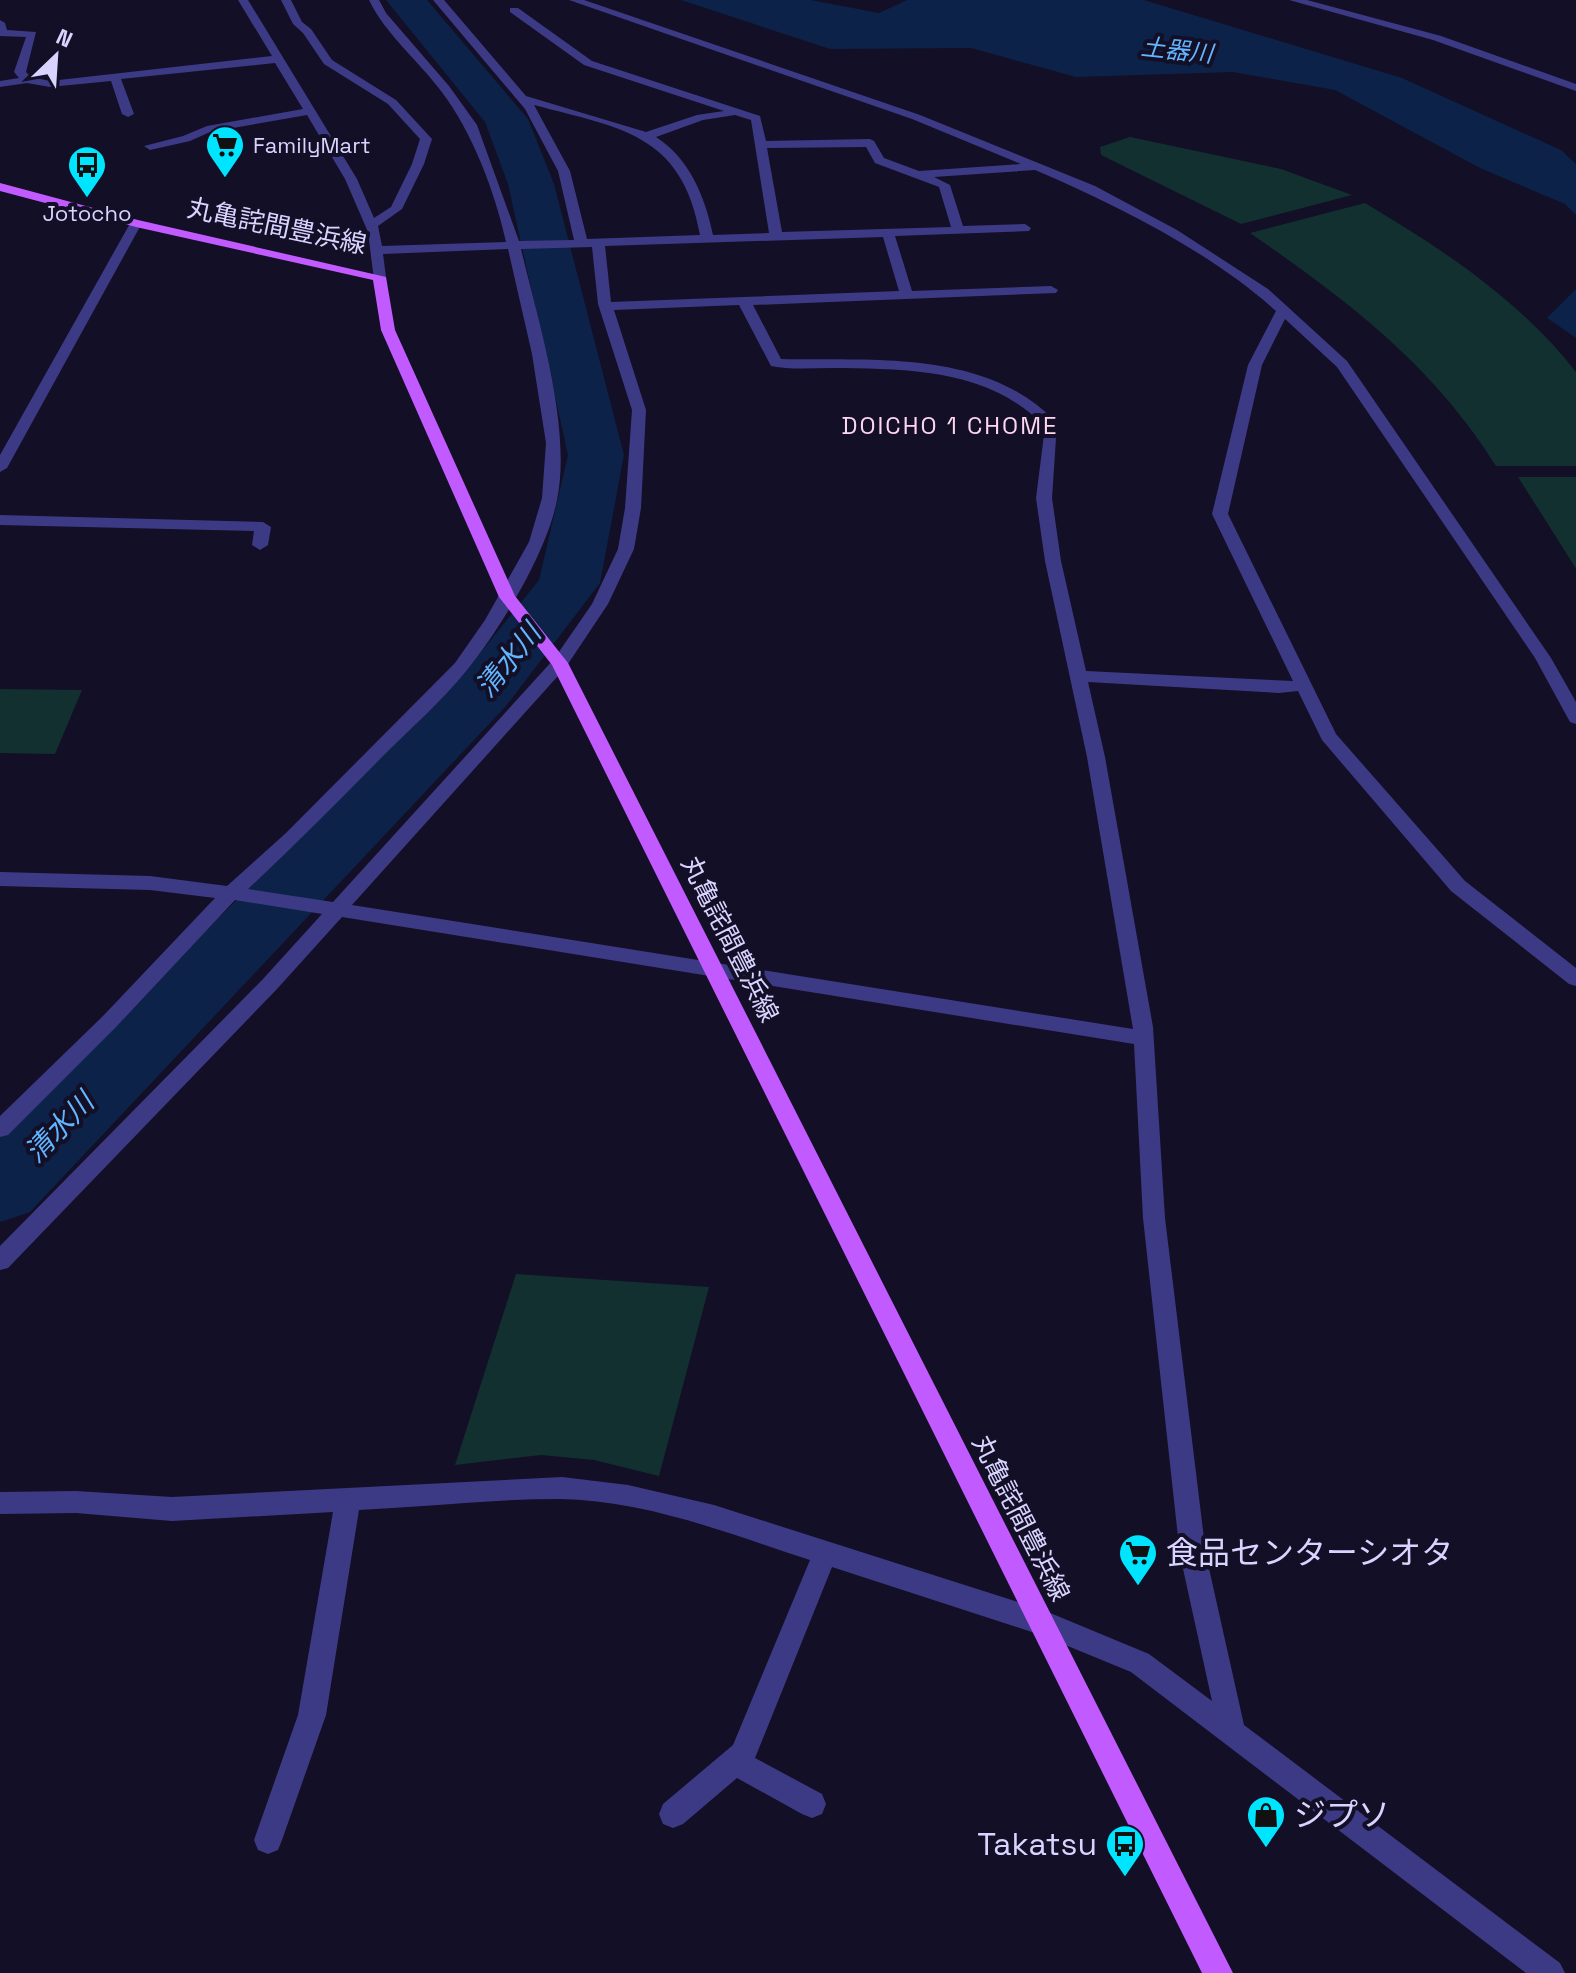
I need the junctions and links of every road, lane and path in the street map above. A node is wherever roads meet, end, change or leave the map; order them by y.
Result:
1 (243, 0) edge
2 (286, 0) edge
3 (374, 0) edge
4 (438, 0) edge
5 (574, 0) edge
6 (1294, 0) edge
7 (514, 10) dead end
8 (0, 23) edge
9 (280, 30) junction
10 (278, 59) junction
11 (1576, 69) edge
12 (115, 77) junction
13 (1552, 79) junction
14 (27, 80) junction
15 (0, 84) edge
16 (1576, 88) edge
17 (521, 98) junction
18 (309, 111) junction
19 (738, 113) junction
20 (128, 114) dead end
21 (643, 137) junction
22 (760, 145) junction
23 (150, 146) dead end
24 (1039, 167) junction
25 (918, 175) junction
26 (0, 187) edge
27 (136, 223) junction
28 (371, 225) junction
29 (1025, 228) dead end
30 (958, 230) junction
31 (888, 233) junction
32 (776, 236) junction
33 (707, 239) junction
34 (581, 242) junction
35 (598, 242) junction
36 (515, 244) junction
37 (378, 250) junction
38 (379, 277) junction
39 (1051, 290) dead end
40 (907, 295) junction
41 (744, 301) junction
42 (606, 306) junction
43 (1283, 309) junction
44 (0, 468) edge
45 (0, 520) edge
46 (260, 545) dead end
47 (507, 597) junction
48 (559, 662) junction
49 (1078, 676) junction
50 (1303, 685) junction
51 (1576, 718) edge
52 (0, 879) edge
53 (235, 893) junction
54 (331, 907) junction
55 (715, 972) junction
56 (1576, 979) edge
57 (1144, 1038) junction
58 (0, 1129) edge
59 (0, 1261) edge
60 (348, 1498) junction
61 (0, 1503) edge
62 (825, 1553) junction
63 (1043, 1623) junction
64 (1232, 1732) junction
65 (734, 1762) junction
66 (812, 1804) dead end
67 (673, 1814) dead end
68 (268, 1840) dead end
69 (1218, 1973) edge
70 (1550, 1973) edge

1 - 9 street
2 - 9 street
3 - 36 street
4 - 17 street
5 - 24 street
6 - 13 street
7 - 19 street
8 - 14 street
9 - 10 street
9 - 28 street
10 - 12 street
10 - 18 street
11 - 13 street
12 - 14 street
12 - 20 street
13 - 16 street
14 - 15 street
17 - 21 street
17 - 34 street
18 - 23 street
18 - 28 street
19 - 21 street
19 - 22 street
21 - 33 street
22 - 25 street
22 - 32 street
24 - 25 street
24 - 43 street
25 - 30 street
26 - 27 main road, 丸亀詫間豊浜線
27 - 38 main road, 丸亀詫間豊浜線
27 - 44 street
28 - 37 street
29 - 30 street
30 - 31 street
31 - 32 street
31 - 40 street
32 - 33 street
33 - 35 street
34 - 35 street
34 - 36 street
35 - 42 street
36 - 37 street
36 - 47 street
37 - 38 street
38 - 47 main road, 丸亀詫間豊浜線
39 - 40 street
40 - 41 street
41 - 42 street
41 - 49 street
42 - 48 street
43 - 50 street
43 - 51 street
45 - 46 street
47 - 48 main road, 丸亀詫間豊浜線
47 - 53 street
48 - 54 street
48 - 55 main road, 丸亀詫間豊浜線
49 - 50 street
49 - 57 street
50 - 56 street
52 - 53 street
53 - 54 street
53 - 58 street
54 - 55 street
54 - 59 street
55 - 57 street
55 - 63 main road, 丸亀詫間豊浜線
57 - 64 street
60 - 61 street
60 - 62 street
60 - 68 street
62 - 63 street
62 - 65 street
63 - 64 street
63 - 69 main road, 丸亀詫間豊浜線
64 - 70 street
65 - 66 street
65 - 67 street

